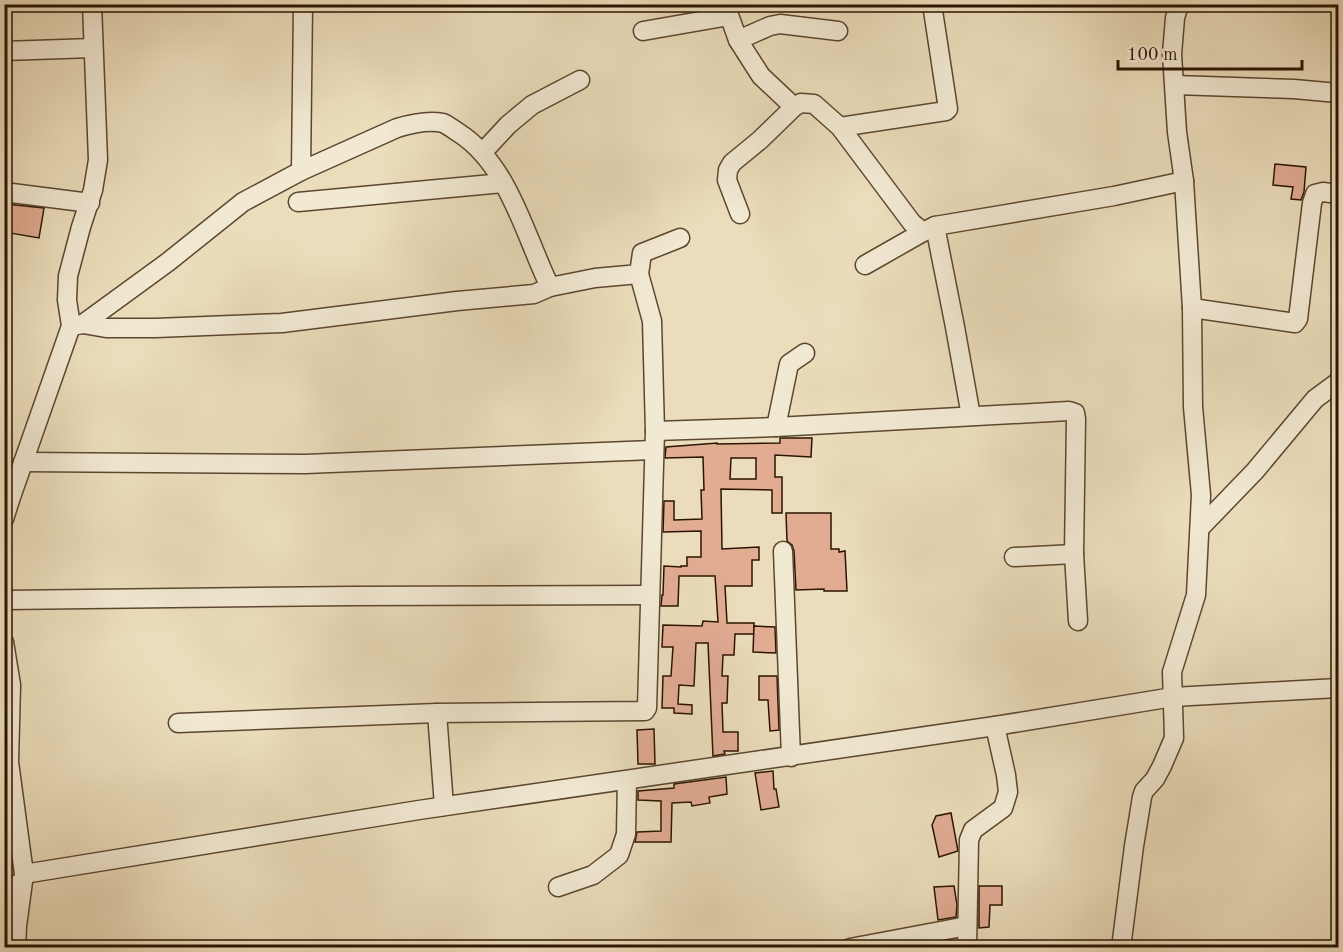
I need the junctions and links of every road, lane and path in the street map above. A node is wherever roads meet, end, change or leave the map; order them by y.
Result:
1 (92, 4) edge
2 (303, 4) edge
3 (932, 4) edge
4 (1179, 4) edge
5 (727, 10) edge
6 (643, 31) dead end
7 (838, 31) dead end
8 (738, 40) junction
9 (93, 48) junction
10 (4, 51) edge
11 (580, 80) dead end
12 (1174, 85) junction
13 (1338, 93) edge
14 (794, 107) junction
15 (840, 127) junction
16 (483, 152) junction
17 (302, 171) junction
18 (1184, 181) junction
19 (503, 183) junction
20 (4, 192) edge
21 (1338, 194) edge
22 (298, 202) dead end
23 (90, 203) junction
24 (740, 214) dead end
25 (929, 229) junction
26 (680, 238) dead end
27 (865, 265) dead end
28 (639, 274) junction
29 (550, 287) junction
30 (1192, 308) junction
31 (77, 325) junction
32 (805, 353) dead end
33 (1338, 382) edge
34 (971, 416) junction
35 (776, 427) junction
36 (655, 431) junction
37 (653, 450) junction
38 (23, 462) junction
39 (4, 519) edge
40 (1200, 528) junction
41 (783, 551) dead end
42 (1074, 554) junction
43 (1014, 557) dead end
44 (649, 595) junction
45 (4, 600) edge
46 (1078, 621) dead end
47 (4, 642) edge
48 (8, 685) edge
49 (1338, 688) edge
50 (1173, 697) junction
51 (437, 713) junction
52 (178, 723) dead end
53 (995, 726) junction
54 (791, 757) junction
55 (627, 780) junction
56 (444, 806) junction
57 (17, 881) edge
58 (558, 887) dead end
59 (967, 926) junction
60 (16, 948) edge
61 (850, 948) edge
62 (967, 948) edge
63 (1120, 948) edge

1 - 9 street
2 - 17 street
3 - 15 street
4 - 12 street
5 - 6 street
5 - 8 street
7 - 8 street
8 - 14 street
9 - 10 street
9 - 23 street
11 - 16 street
12 - 13 street
12 - 18 street
14 - 15 street
14 - 24 street
15 - 25 street
16 - 17 street
16 - 19 street
17 - 31 street
18 - 25 street
18 - 30 street
19 - 22 street
19 - 29 street
20 - 23 street
21 - 30 street
23 - 31 street
25 - 27 street
25 - 34 street
26 - 28 street
28 - 29 street
28 - 36 street
29 - 31 street
30 - 40 street
31 - 38 street
32 - 35 street
33 - 40 street
34 - 35 street
34 - 42 street
35 - 36 street
36 - 37 street
37 - 38 street
37 - 44 street
38 - 39 street
40 - 50 street
41 - 54 street
42 - 43 street
42 - 46 street
44 - 45 street
44 - 51 street
47 - 48 street
48 - 57 street
49 - 50 street
50 - 53 street
50 - 63 street
51 - 52 street
51 - 56 street
53 - 54 street
53 - 59 street
54 - 55 street
55 - 56 street
55 - 58 street
56 - 57 street
57 - 60 street
59 - 61 street
59 - 62 street

